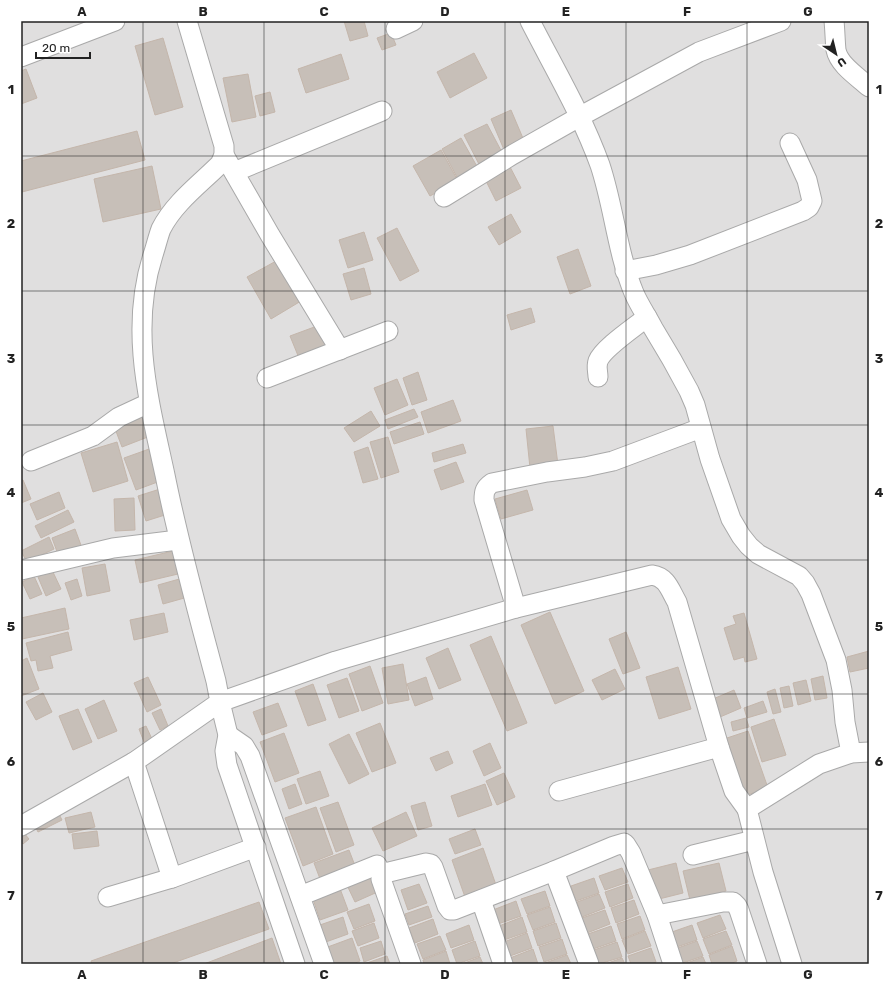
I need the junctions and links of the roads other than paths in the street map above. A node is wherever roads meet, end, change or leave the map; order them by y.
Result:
1 (115, 21) edge
2 (187, 21) edge
3 (414, 21) edge
4 (530, 21) edge
5 (781, 21) edge
6 (834, 21) edge
7 (396, 29) dead end
8 (21, 57) edge
9 (869, 87) edge
10 (382, 111) dead end
11 (579, 117) junction
12 (790, 143) dead end
13 (224, 155) junction
14 (234, 172) junction
15 (444, 197) dead end
16 (625, 271) junction
17 (647, 316) junction
18 (388, 331) dead end
19 (340, 350) junction
20 (598, 377) dead end
21 (267, 378) dead end
22 (149, 402) junction
23 (701, 428) junction
24 (31, 461) dead end
25 (178, 540) junction
26 (21, 570) edge
27 (516, 608) junction
28 (220, 702) junction
29 (228, 735) junction
30 (719, 747) junction
31 (860, 752) edge
32 (134, 762) junction
33 (559, 791) dead end
34 (747, 809) junction
35 (21, 826) edge
36 (754, 840) junction
37 (256, 847) junction
38 (693, 855) dead end
39 (554, 871) junction
40 (384, 874) junction
41 (172, 878) junction
42 (300, 896) junction
43 (108, 897) dead end
44 (481, 900) junction
45 (657, 915) junction
46 (296, 964) edge
47 (324, 964) edge
48 (412, 964) edge
49 (503, 964) edge
50 (589, 964) edge
51 (673, 964) edge
52 (757, 964) edge
53 (792, 964) edge

1 - 8 street
2 - 13 street
3 - 7 street
4 - 11 street
5 - 11 street
6 - 9 street
10 - 14 street
11 - 15 street
11 - 16 street
12 - 16 street
13 - 14 street
13 - 22 street
14 - 19 street
16 - 17 street
17 - 20 street
17 - 23 street
18 - 19 street
19 - 21 street
22 - 24 street
22 - 25 street
23 - 27 street
23 - 31 street
25 - 26 street
25 - 28 street
27 - 28 street
27 - 30 street
28 - 29 street
28 - 32 street
29 - 37 street
29 - 42 street
30 - 33 street
30 - 34 street
31 - 34 street
32 - 35 street
32 - 41 street
34 - 36 street
36 - 38 street
36 - 53 street
37 - 41 street
37 - 46 street
39 - 44 street
39 - 45 street
39 - 50 street
40 - 42 street
40 - 44 street
40 - 48 street
41 - 43 street
42 - 47 street
44 - 49 street
45 - 51 street
45 - 52 street

